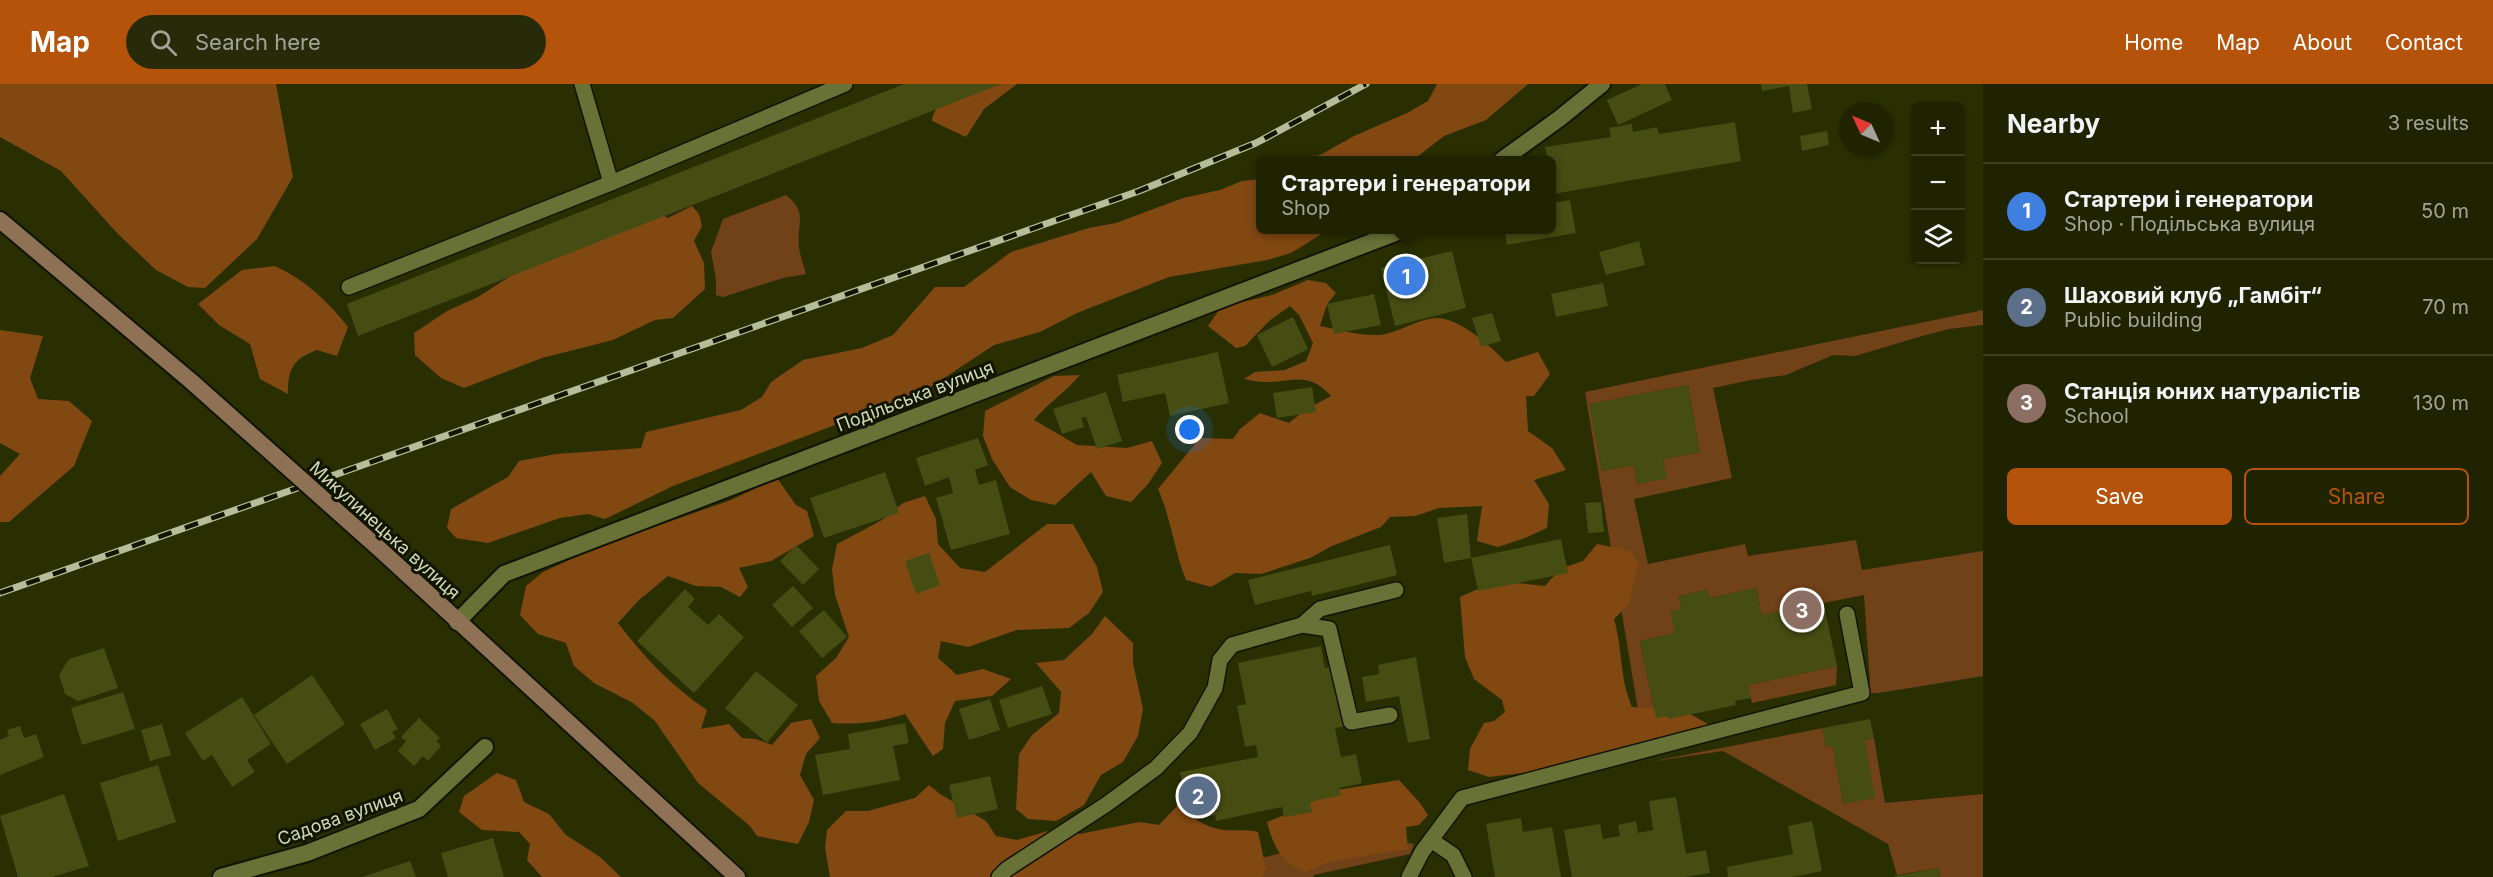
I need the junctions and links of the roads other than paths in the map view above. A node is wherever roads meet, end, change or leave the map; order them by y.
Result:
1 (582, 84) edge
2 (845, 84) edge
3 (1602, 84) edge
4 (1508, 156) edge
5 (611, 183) junction
6 (0, 220) edge
7 (1393, 234) edge
8 (349, 286) dead end
9 (1396, 590) dead end
10 (1847, 614) dead end
11 (457, 622) junction
12 (1302, 625) junction
13 (1390, 715) dead end
14 (485, 747) dead end
15 (1431, 840) junction
16 (221, 877) edge
17 (737, 877) edge
18 (999, 877) edge
19 (1409, 877) edge
20 (1464, 877) edge

1 - 5 lane
2 - 5 lane
3 - 4 street
5 - 8 lane
6 - 11 main road, Микулинецька вулиця, bridge
7 - 11 street, Подільська вулиця
9 - 12 lane
10 - 15 lane
11 - 17 main road, Микулинецька вулиця
12 - 13 lane
12 - 18 lane
14 - 16 street, Садова вулиця
15 - 19 lane
15 - 20 lane

